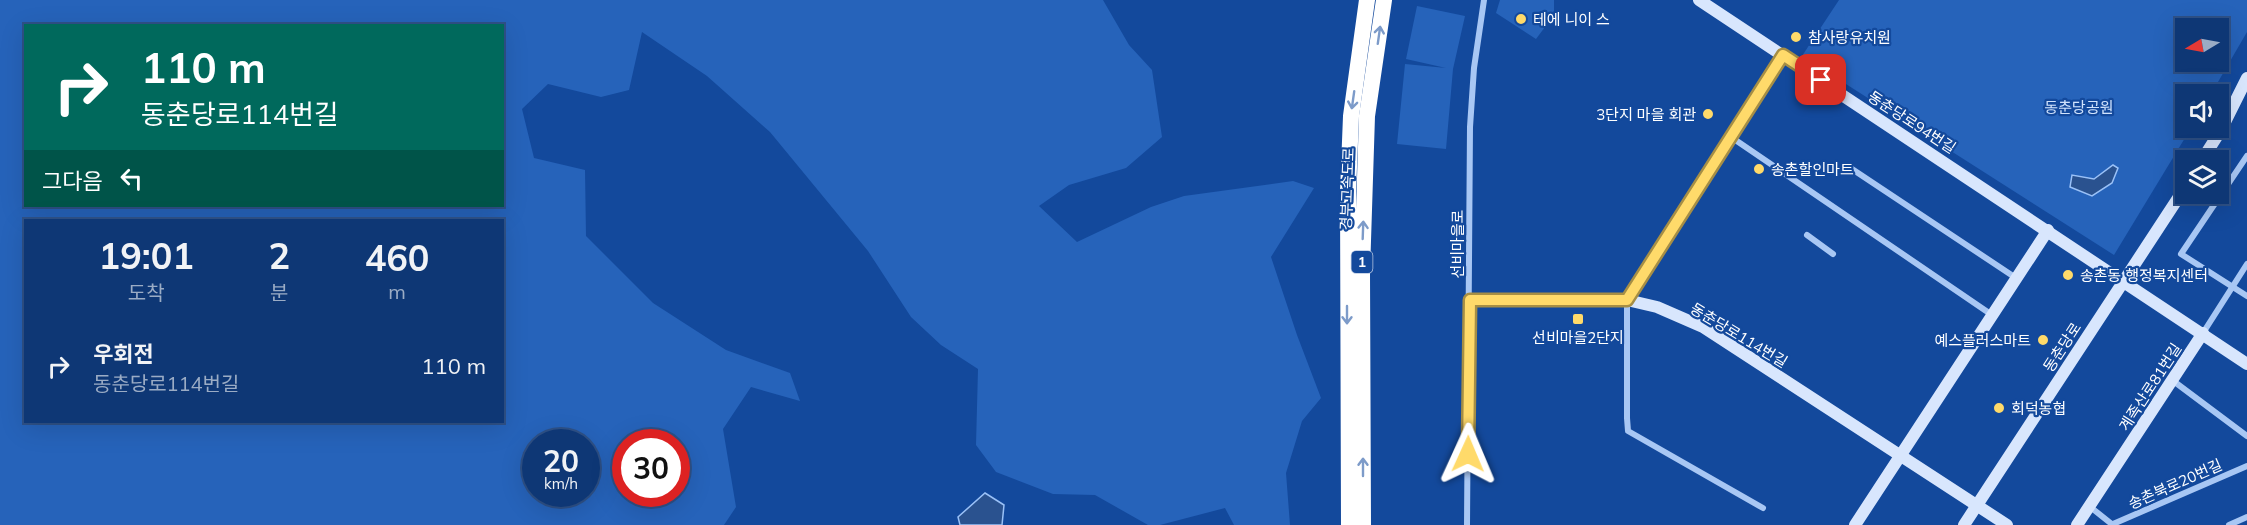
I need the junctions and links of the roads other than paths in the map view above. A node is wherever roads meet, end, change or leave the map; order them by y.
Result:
1 (1367, 0) edge
2 (1384, 0) edge
3 (1484, 0) edge
4 (1700, 0) edge
5 (1783, 55) junction
6 (2247, 78) edge
7 (1731, 137) junction
8 (2208, 150) edge
9 (2247, 156) edge
10 (1852, 170) dead end
11 (2175, 203) edge
12 (2048, 230) junction
13 (1807, 236) dead end
14 (1833, 254) dead end
15 (2247, 264) edge
16 (2016, 279) junction
17 (2124, 280) junction
18 (2233, 286) junction
19 (2247, 296) edge
20 (1470, 300) junction
21 (1627, 300) junction
22 (1992, 315) junction
23 (2203, 333) junction
24 (2247, 364) edge
25 (2172, 380) junction
26 (2247, 436) edge
27 (1901, 455) junction
28 (2247, 466) edge
29 (1977, 505) junction
30 (2089, 506) junction
31 (1763, 508) dead end
32 (2247, 517) edge
33 (1348, 525) edge
34 (1363, 525) edge
35 (1467, 525) edge
36 (1855, 525) edge
37 (1964, 525) edge
38 (2007, 525) edge
39 (2077, 525) edge
40 (2113, 525) edge
41 (2229, 525) edge

1 -> 33 highway, 경부고속도로 / 1
34 -> 2 highway, 경부고속도로 / 1
3 - 20 street, 선비마을로
4 - 5 main road, 동춘당로94번길
5 - 7 street
5 - 12 main road, 동춘당로94번길
6 - 8 main road
7 - 21 street
7 - 22 street
9 - 18 street
10 - 16 street
11 - 17 main road, 동춘당로
12 - 16 main road
12 - 17 main road, 동춘당로94번길
13 - 14 street
15 - 18 street, 계족산로81번길
16 - 22 main road
17 - 23 main road, 동춘당로94번길
17 - 29 main road, 동춘당로
18 - 19 street
18 - 23 street, 계족산로81번길
20 - 21 main road, 동춘당로114번길
20 - 35 street, 선비마을로
21 - 27 main road, 동춘당로114번길
21 - 31 street
22 - 27 main road
23 - 24 main road, 동춘당로94번길
23 - 25 main road, 계족산로81번길
25 - 26 street
25 - 30 main road, 계족산로81번길
27 - 29 main road, 동춘당로114번길
27 - 36 main road
28 - 40 street, 송촌북로20번길
29 - 37 main road, 동춘당로
29 - 38 main road, 동춘당로114번길
30 - 39 main road, 계족산로81번길
30 - 40 street
32 - 41 street

